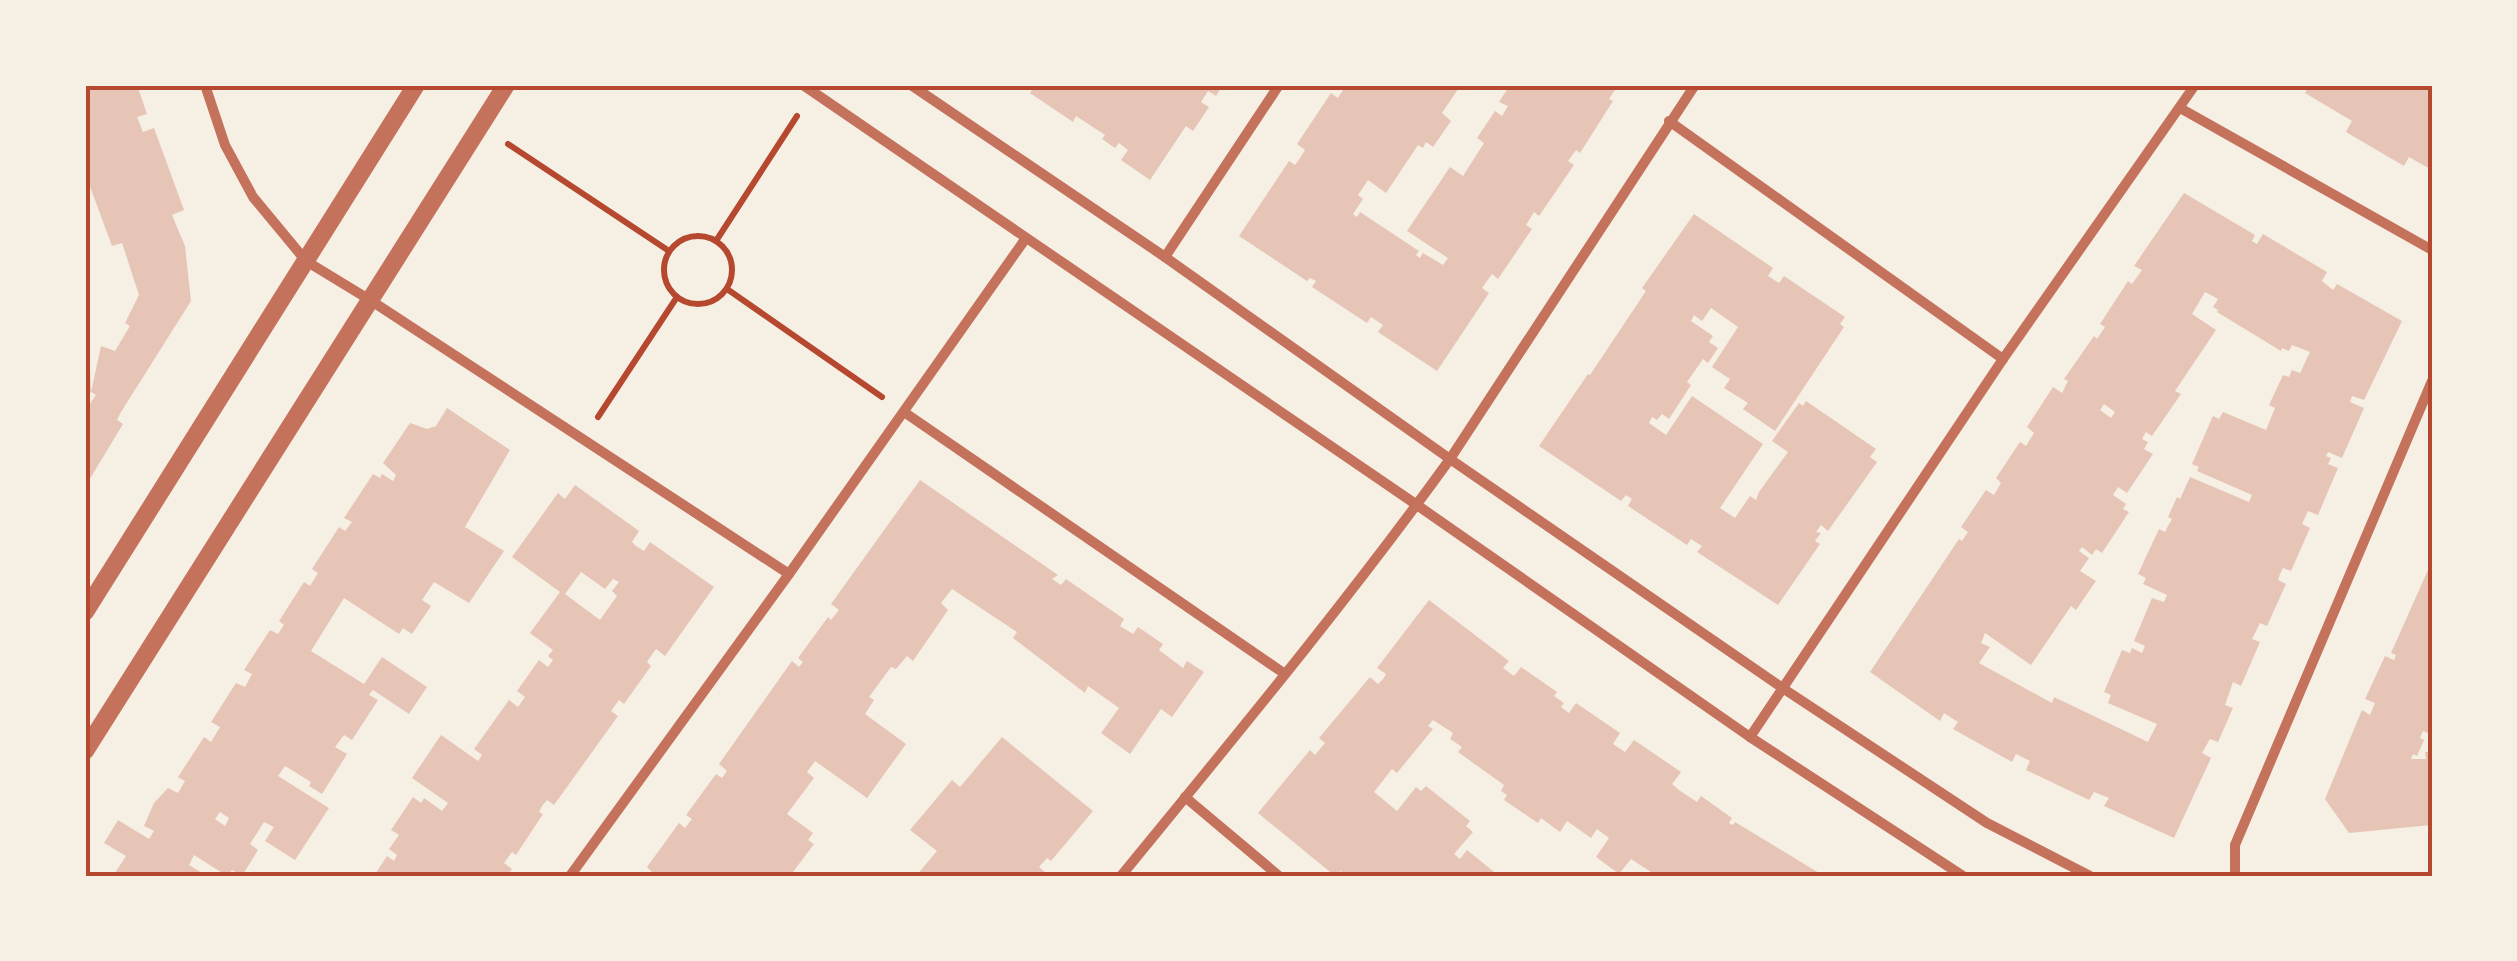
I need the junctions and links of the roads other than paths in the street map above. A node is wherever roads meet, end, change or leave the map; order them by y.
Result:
1 (205, 85) edge
2 (416, 85) edge
3 (506, 85) edge
4 (912, 85) edge
5 (1279, 85) edge
6 (1695, 85) edge
7 (2195, 85) edge
8 (808, 88) edge
9 (2180, 108) junction
10 (1669, 121) junction
11 (1026, 238) junction
12 (2432, 250) edge
13 (1165, 257) junction
14 (306, 261) junction
15 (370, 300) junction
16 (2003, 359) junction
17 (2432, 381) edge
18 (904, 412) junction
19 (1450, 459) junction
20 (1417, 505) junction
21 (789, 574) junction
22 (85, 612) edge
23 (1285, 674) junction
24 (1784, 689) junction
25 (1750, 737) junction
26 (85, 751) edge
27 (1185, 797) junction
28 (570, 876) edge
29 (1121, 876) edge
30 (1279, 876) edge
31 (1963, 876) edge
32 (2090, 876) edge
33 (2235, 876) edge

1 - 14 street
2 - 14 street
3 - 15 street
4 - 13 street
5 - 13 street
6 - 10 street
7 - 9 street
8 - 11 street
9 - 12 street
9 - 16 street
10 - 16 street
10 - 19 street
11 - 18 street
11 - 20 street
13 - 19 street
14 - 15 street
14 - 22 street
15 - 21 street
15 - 26 street
16 - 24 street
17 - 33 street
18 - 21 street
18 - 23 street
19 - 20 street
19 - 24 street
20 - 23 street
20 - 25 street
21 - 28 street
23 - 27 street
24 - 25 street
24 - 32 street
25 - 31 street
27 - 29 street
27 - 30 street

